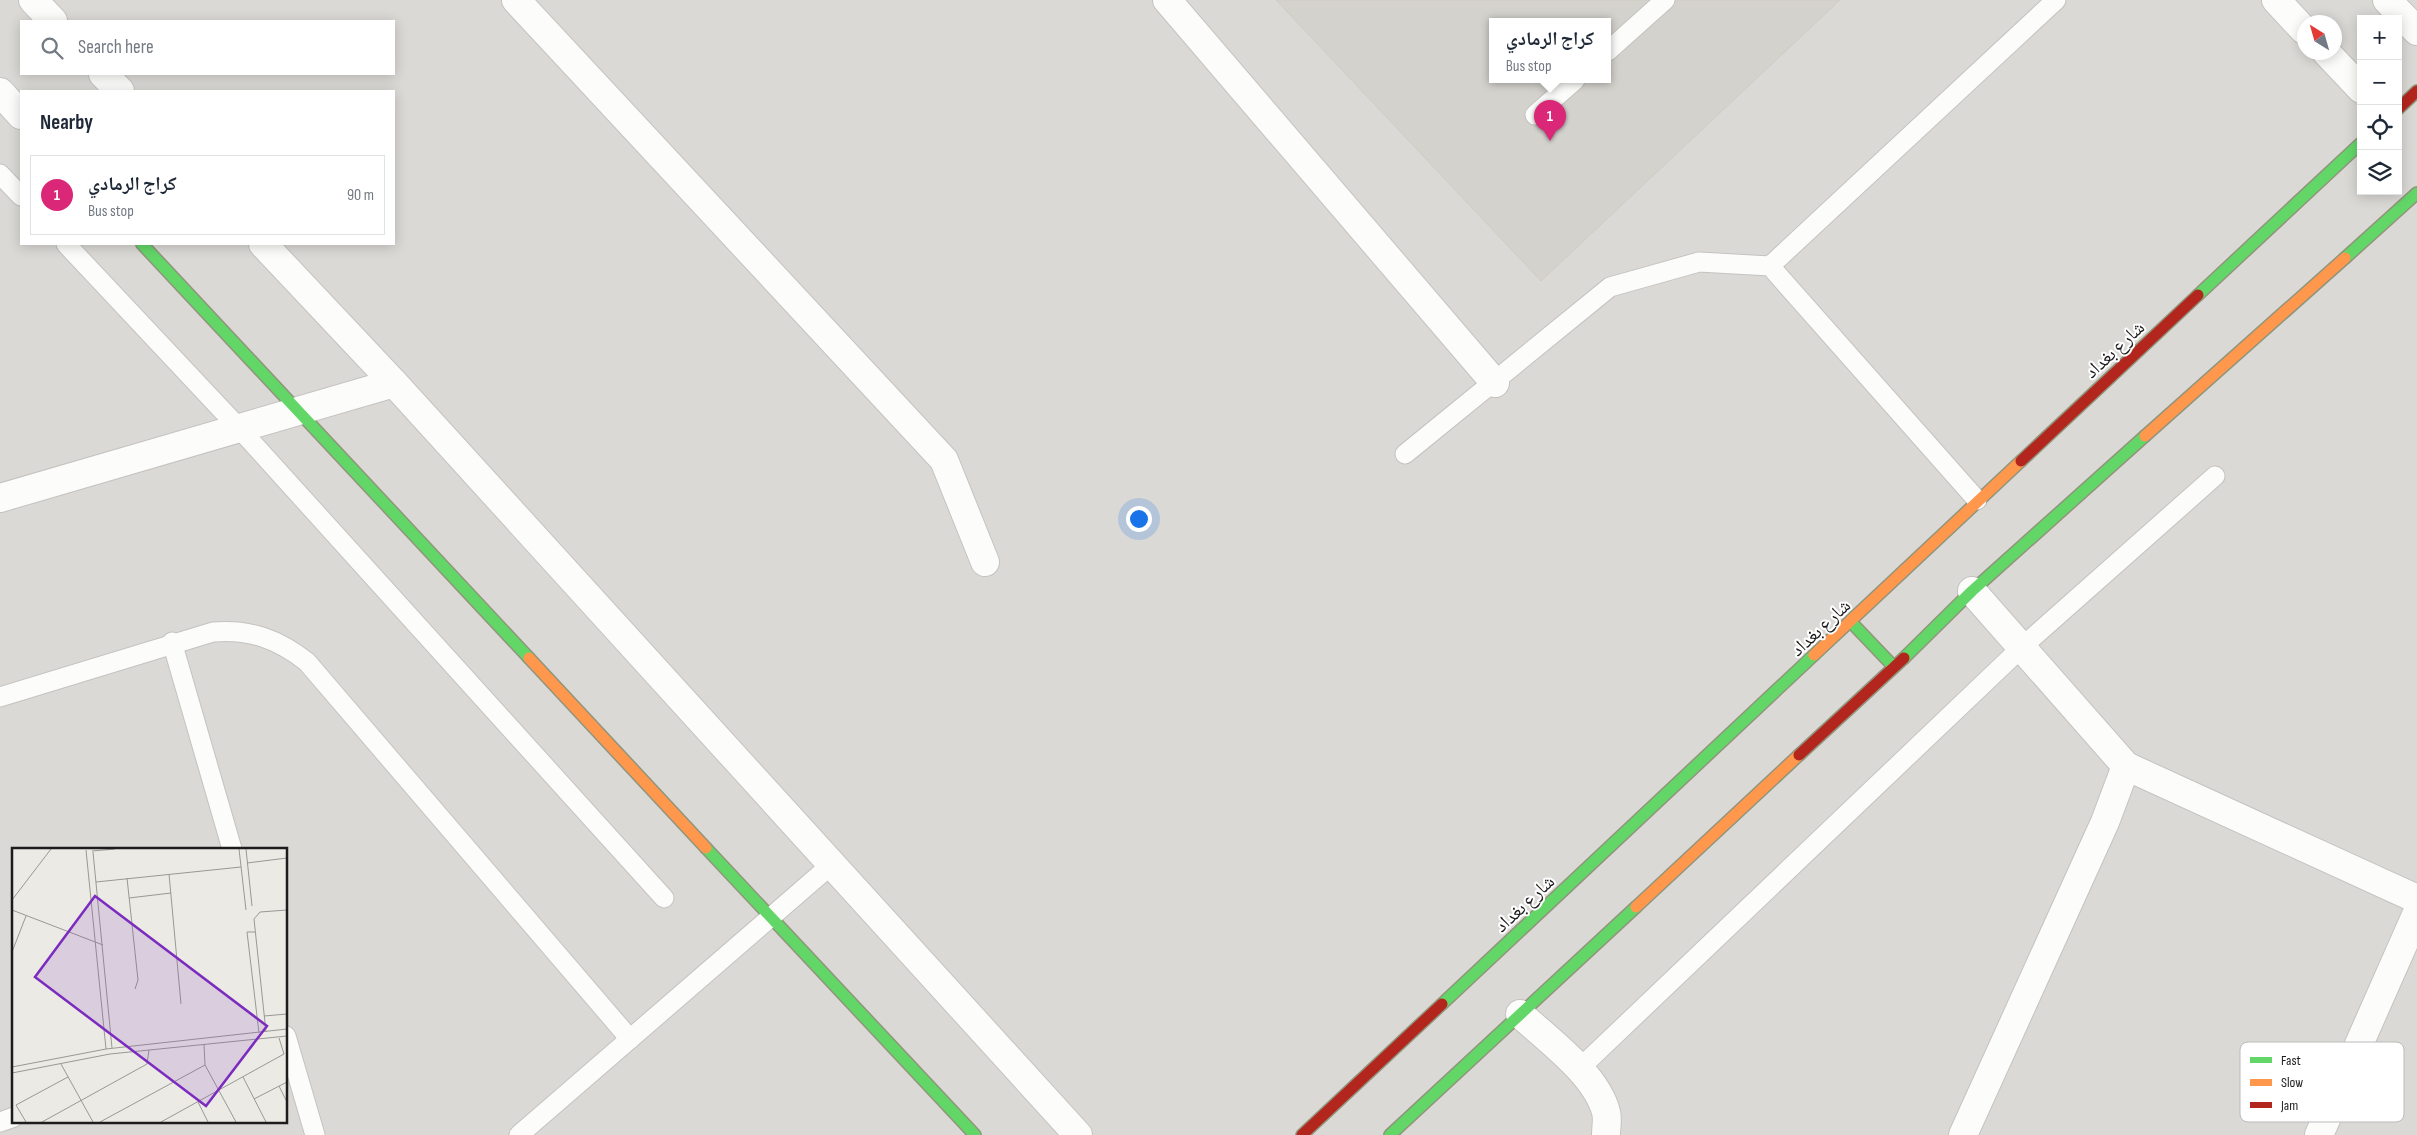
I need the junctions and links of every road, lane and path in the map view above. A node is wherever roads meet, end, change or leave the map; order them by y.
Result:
1 (34, 0) edge
2 (516, 0) edge
3 (1167, 0) edge
4 (1665, 0) edge
5 (2056, 0) edge
6 (2276, 0) edge
7 (2387, 0) edge
8 (53, 20) edge
9 (2297, 22) edge
10 (2417, 31) edge
11 (1611, 48) edge
12 (2334, 60) edge
13 (104, 75) edge
14 (1572, 83) edge
15 (2357, 85) edge
16 (119, 90) edge
17 (2417, 91) edge
18 (0, 92) edge
19 (2401, 105) edge
20 (20, 114) edge
21 (1535, 115) dead end
22 (2357, 147) edge
23 (0, 174) edge
24 (2417, 193) edge
25 (20, 195) edge
26 (67, 245) edge
27 (143, 245) edge
28 (264, 245) edge
29 (1770, 266) junction
30 (394, 382) junction
31 (1495, 383) junction
32 (298, 410) junction
33 (238, 427) junction
34 (1405, 454) dead end
35 (2214, 476) dead end
36 (0, 498) edge
37 (1977, 500) junction
38 (985, 562) dead end
39 (1972, 591) junction
40 (1851, 622) junction
41 (172, 642) junction
42 (2022, 647) junction
43 (1894, 667) junction
44 (0, 697) edge
45 (2126, 766) junction
46 (232, 848) edge
47 (831, 865) junction
48 (664, 898) dead end
49 (2417, 899) edge
50 (2417, 913) edge
51 (771, 917) junction
52 (1520, 1014) junction
53 (630, 1039) junction
54 (2360, 1042) edge
55 (288, 1043) edge
56 (1579, 1069) junction
57 (12, 1118) edge
58 (0, 1122) edge
59 (2325, 1122) edge
60 (315, 1135) edge
61 (519, 1135) edge
62 (975, 1135) edge
63 (1078, 1135) edge
64 (1302, 1135) edge
65 (1390, 1135) edge
66 (1606, 1135) edge
67 (1963, 1135) edge
68 (2319, 1135) edge

1 - 8 street
2 - 38 street
3 - 31 street
4 - 11 lane
5 - 29 lane
6 - 9 street
7 - 10 street
12 - 15 street
13 - 16 street
14 - 21 lane
17 - 19 main road
18 - 20 street
22 - 37 main road, شارع بغداد
23 - 25 lane
24 - 39 main road
26 - 33 lane
27 - 32 main road
28 - 30 street
29 - 31 lane
29 - 37 lane
30 - 32 street
30 - 47 street
31 - 34 lane
32 - 33 street
32 - 51 main road
33 - 36 street
33 - 48 lane
35 - 42 lane
37 - 40 main road, شارع بغداد
39 - 42 street
39 - 43 main road
40 - 43 main road
40 - 64 main road, شارع بغداد
41 - 44 lane
41 - 46 lane
41 - 53 lane
42 - 45 street
42 - 56 lane
43 - 52 main road
45 - 49 street
45 - 67 street
47 - 51 lane
47 - 63 street
50 - 54 street
51 - 53 lane
51 - 62 main road
52 - 56 street
52 - 65 main road
53 - 61 lane
55 - 60 lane
56 - 66 street
57 - 58 lane
59 - 68 street

